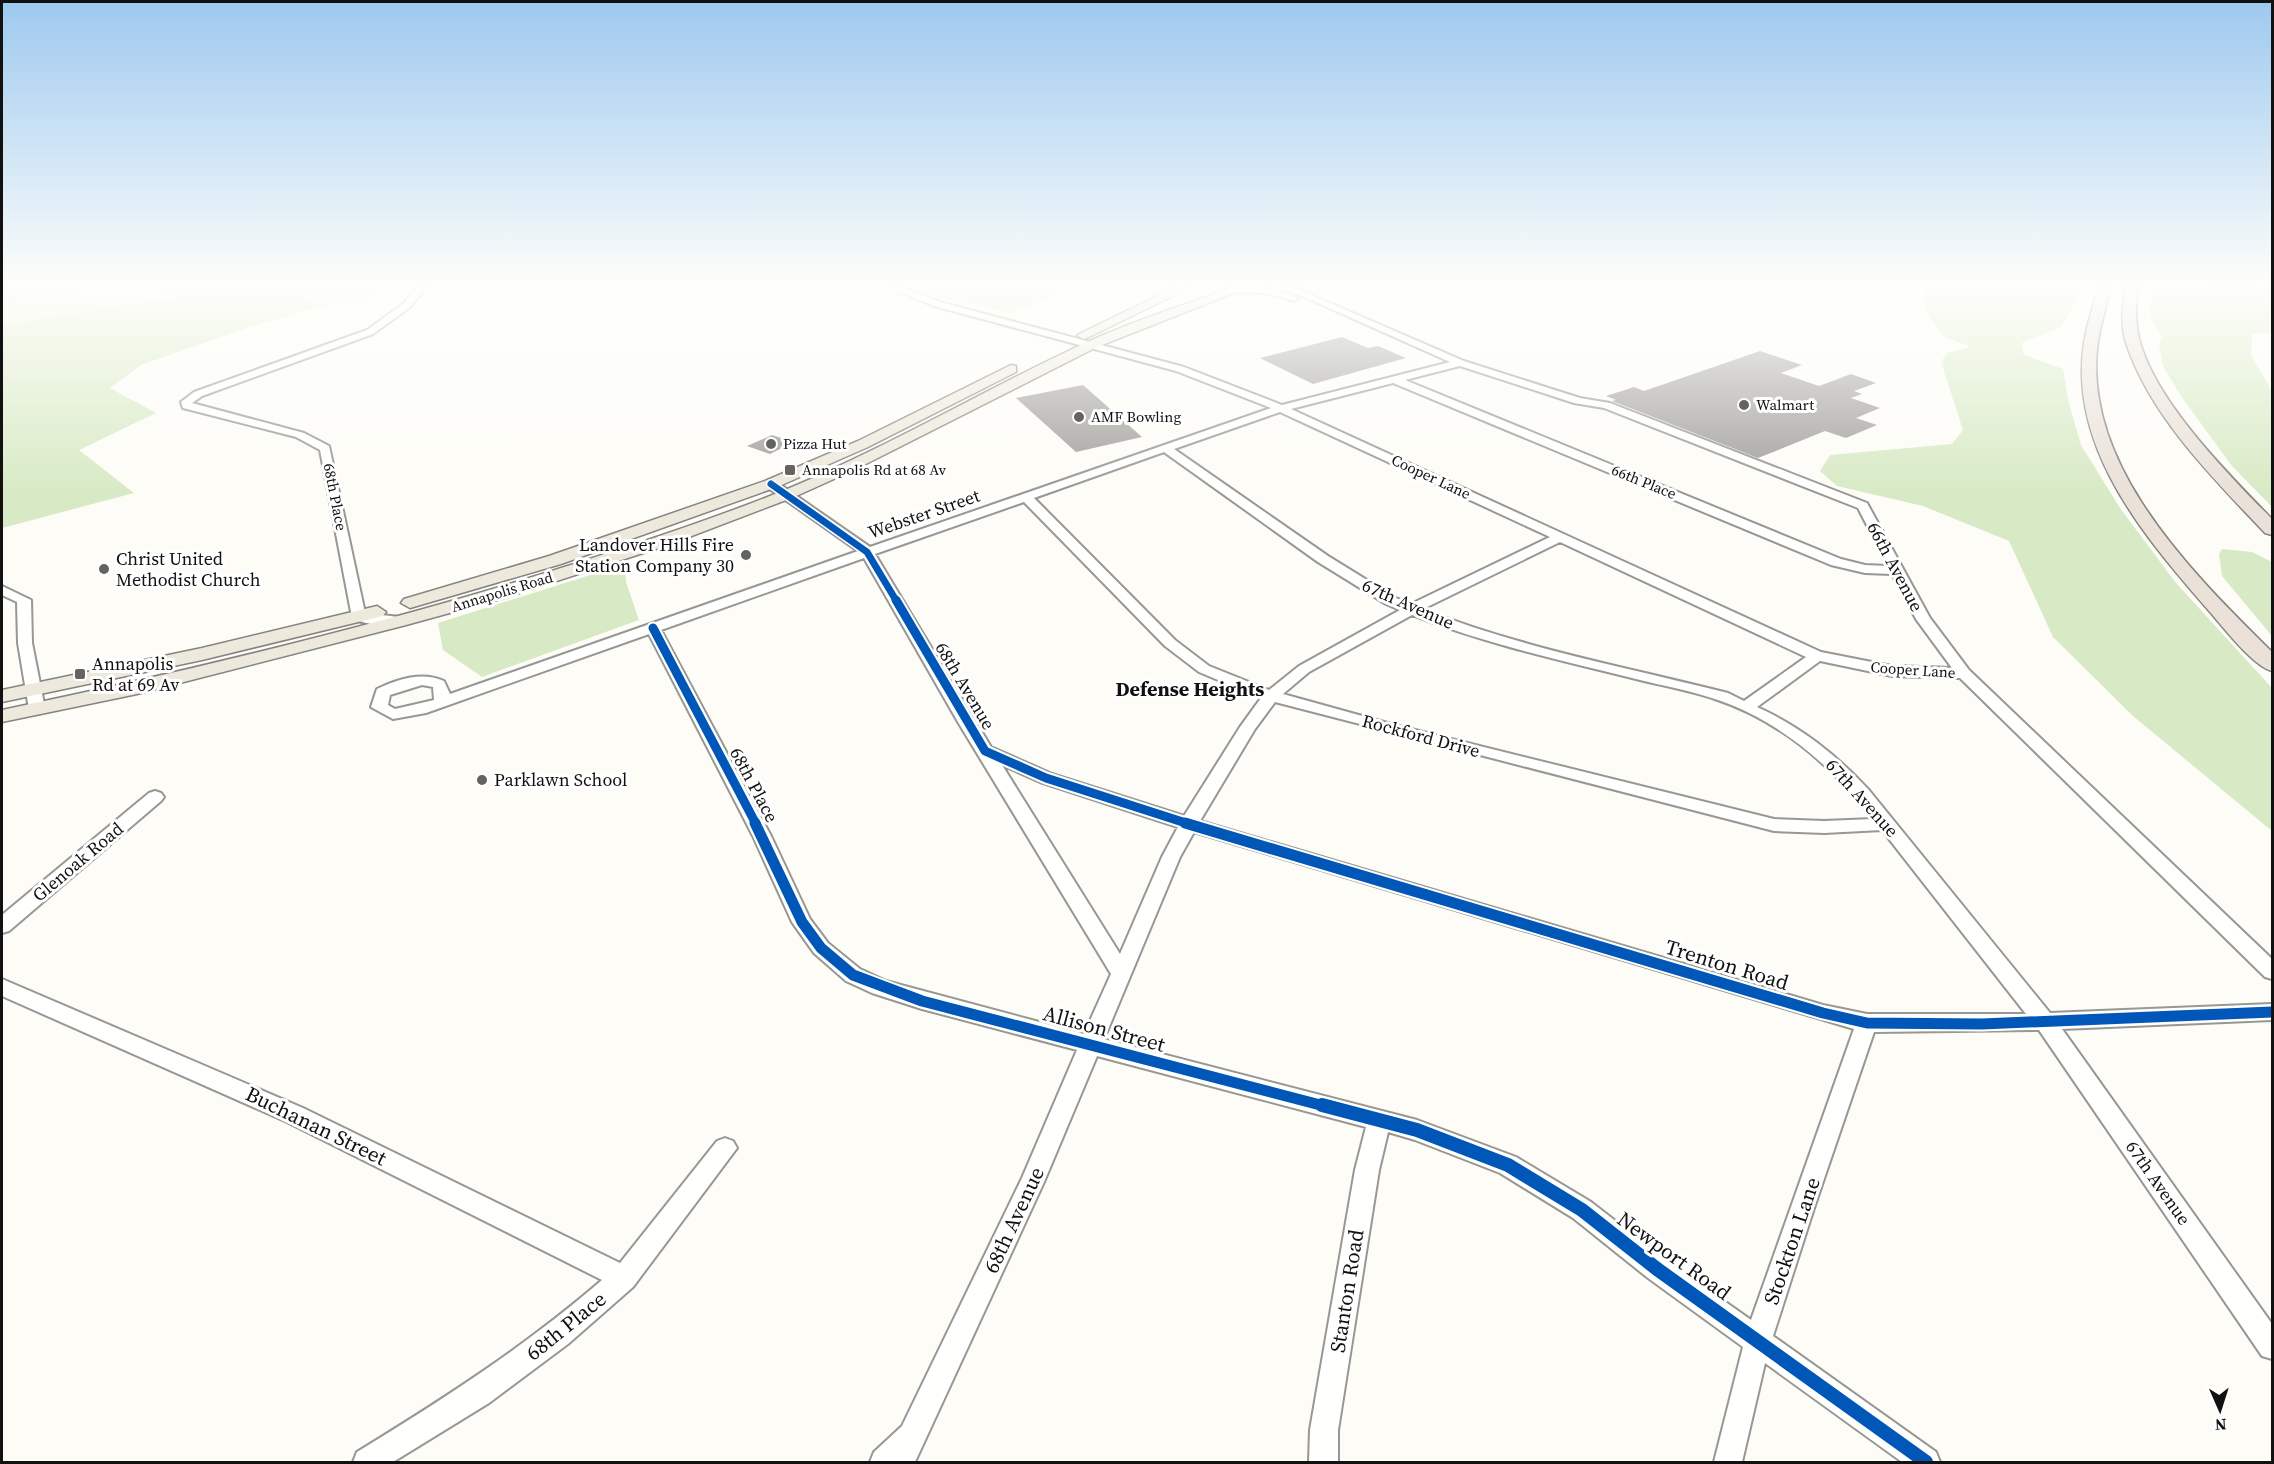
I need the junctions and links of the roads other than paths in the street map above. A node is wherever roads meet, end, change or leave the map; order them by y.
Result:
1 (305, 355) edge
2 (1071, 355) edge
3 (1132, 355) edge
4 (1442, 355) edge
5 (2089, 355) edge
6 (2139, 355) edge
7 (1027, 361) dead end
8 (1460, 363) junction
9 (1395, 380) junction
10 (1282, 408) junction
11 (1166, 448) junction
12 (771, 484) junction
13 (788, 494) junction
14 (1025, 496) junction
15 (2272, 529) edge
16 (1561, 537) junction
17 (867, 552) junction
18 (1896, 570) junction
19 (2, 590) edge
20 (1410, 610) junction
21 (359, 617) junction
22 (399, 621) junction
23 (653, 628) junction
24 (1817, 656) junction
25 (2272, 664) edge
26 (1964, 673) junction
27 (2, 696) edge
28 (1271, 696) junction
29 (36, 700) junction
30 (442, 702) dead end
31 (1747, 706) junction
32 (2, 716) edge
33 (985, 751) junction
34 (155, 797) dead end
35 (1188, 824) junction
36 (1887, 824) junction
37 (2, 926) edge
38 (829, 954) joint
39 (2272, 972) edge
40 (1122, 975) junction
41 (2, 987) edge
42 (2272, 1012) edge
43 (2045, 1022) junction
44 (1867, 1023) junction
45 (1092, 1044) junction
46 (1379, 1120) junction
47 (725, 1148) dead end
48 (624, 1278) junction
49 (1760, 1341) junction
50 (2272, 1346) edge
51 (916, 1429) junction
52 (368, 1462) edge
53 (884, 1462) edge
54 (900, 1462) edge
55 (1323, 1462) edge
56 (1728, 1462) edge
57 (1926, 1462) edge

1 - 21 street, 68th Place
2 - 13 main road, Annapolis Road
3 - 10 street, Cooper Lane
4 - 8 street, 66th Avenue
5 - 25 highway
6 - 15 highway
7 - 12 main road, Annapolis Road
8 - 9 street, Webster Street
8 - 18 street, 66th Avenue
9 - 10 street, Webster Street
9 - 18 street, 66th Place
10 - 11 street, Webster Street
10 - 16 street, Cooper Lane
11 - 14 street, Webster Street
11 - 20 street, 67th Avenue
12 - 13 street, 68th Avenue
12 - 21 main road, Annapolis Road
13 - 17 street, 68th Avenue
13 - 22 main road, Annapolis Road
14 - 17 street, Webster Street
14 - 28 street, Rockford Drive
16 - 20 street
16 - 24 street, Cooper Lane
17 - 23 street, Webster Street
17 - 33 street, 68th Avenue
18 - 26 street, 66th Avenue
19 - 29 street
20 - 28 street
20 - 31 street, 67th Avenue
21 - 22 street
21 - 29 main road, Annapolis Road
22 - 29 main road, Annapolis Road
23 - 30 street, Webster Street
23 - 38 street, 68th Place
24 - 26 street, Cooper Lane
24 - 31 street
26 - 39 street, 66th Avenue
27 - 29 main road, Annapolis Road
28 - 35 street
28 - 36 street, Rockford Drive
29 - 32 main road, Annapolis Road
31 - 36 street, 67th Avenue
33 - 35 street, 68th Avenue
33 - 40 street, 68th Avenue
34 - 37 street, Glenoak Road
35 - 40 street, 68th Avenue
35 - 44 street, Trenton Road
36 - 43 street, 67th Avenue
38 - 45 street, Allison Street
40 - 45 street, 68th Avenue
41 - 48 street, Buchanan Street
42 - 43 street, Trenton Road
43 - 44 street, Trenton Road
43 - 50 street, 67th Avenue
44 - 49 street, Stockton Lane
45 - 46 street, Allison Street
45 - 51 street, 68th Avenue
46 - 49 street, Newport Road
46 - 55 street, Stanton Road
47 - 48 street, 68th Place
48 - 52 street, 68th Place
49 - 56 street, Stockton Lane
49 - 57 street, Newport Road
51 - 53 street
51 - 54 street, 68th Avenue

